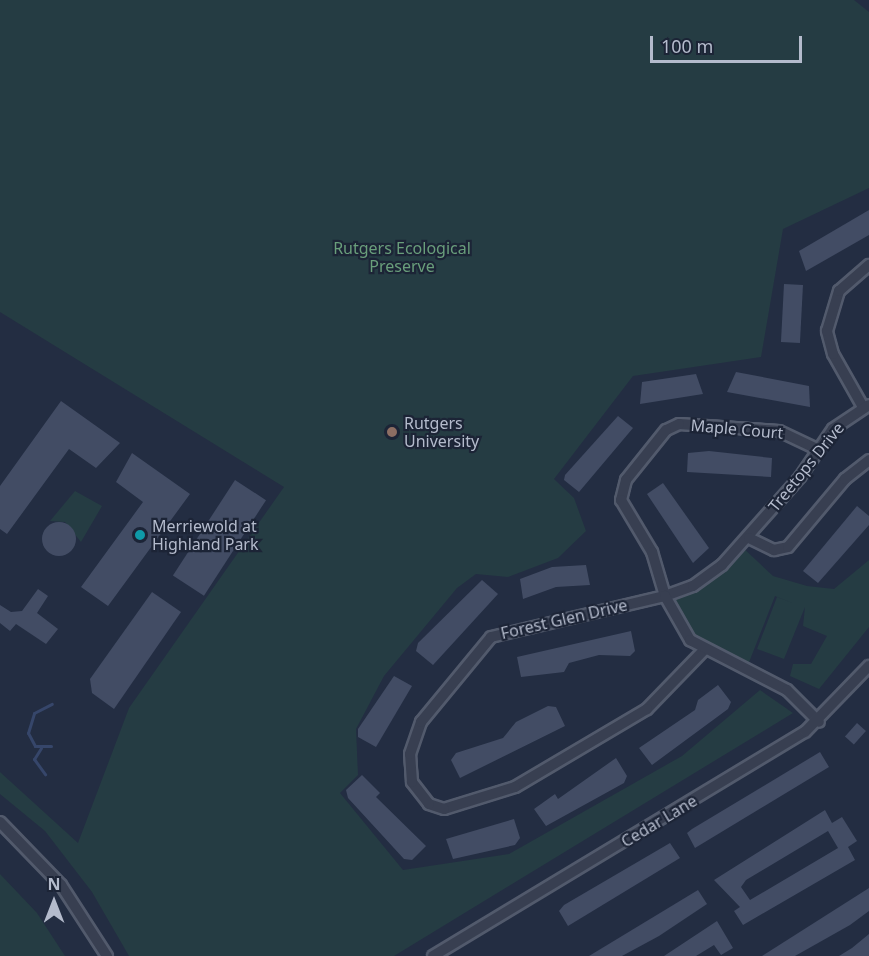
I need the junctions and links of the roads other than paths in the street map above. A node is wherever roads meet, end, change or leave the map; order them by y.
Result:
1 (869, 265) edge
2 (866, 406) edge
3 (817, 449) junction
4 (869, 460) edge
5 (749, 537) junction
6 (664, 596) junction
7 (704, 650) junction
8 (869, 666) edge
9 (819, 722) junction
10 (0, 822) edge
11 (106, 956) edge
12 (433, 956) edge

1 - 2 street
2 - 3 street, Treetops Drive
3 - 5 street, Treetops Drive
3 - 6 street, Maple Court
4 - 5 street
5 - 6 street, Treetops Drive
6 - 7 street
6 - 7 street, Forest Glen Drive
7 - 9 street
8 - 9 street, Cedar Lane
9 - 12 street, Cedar Lane
10 - 11 street

